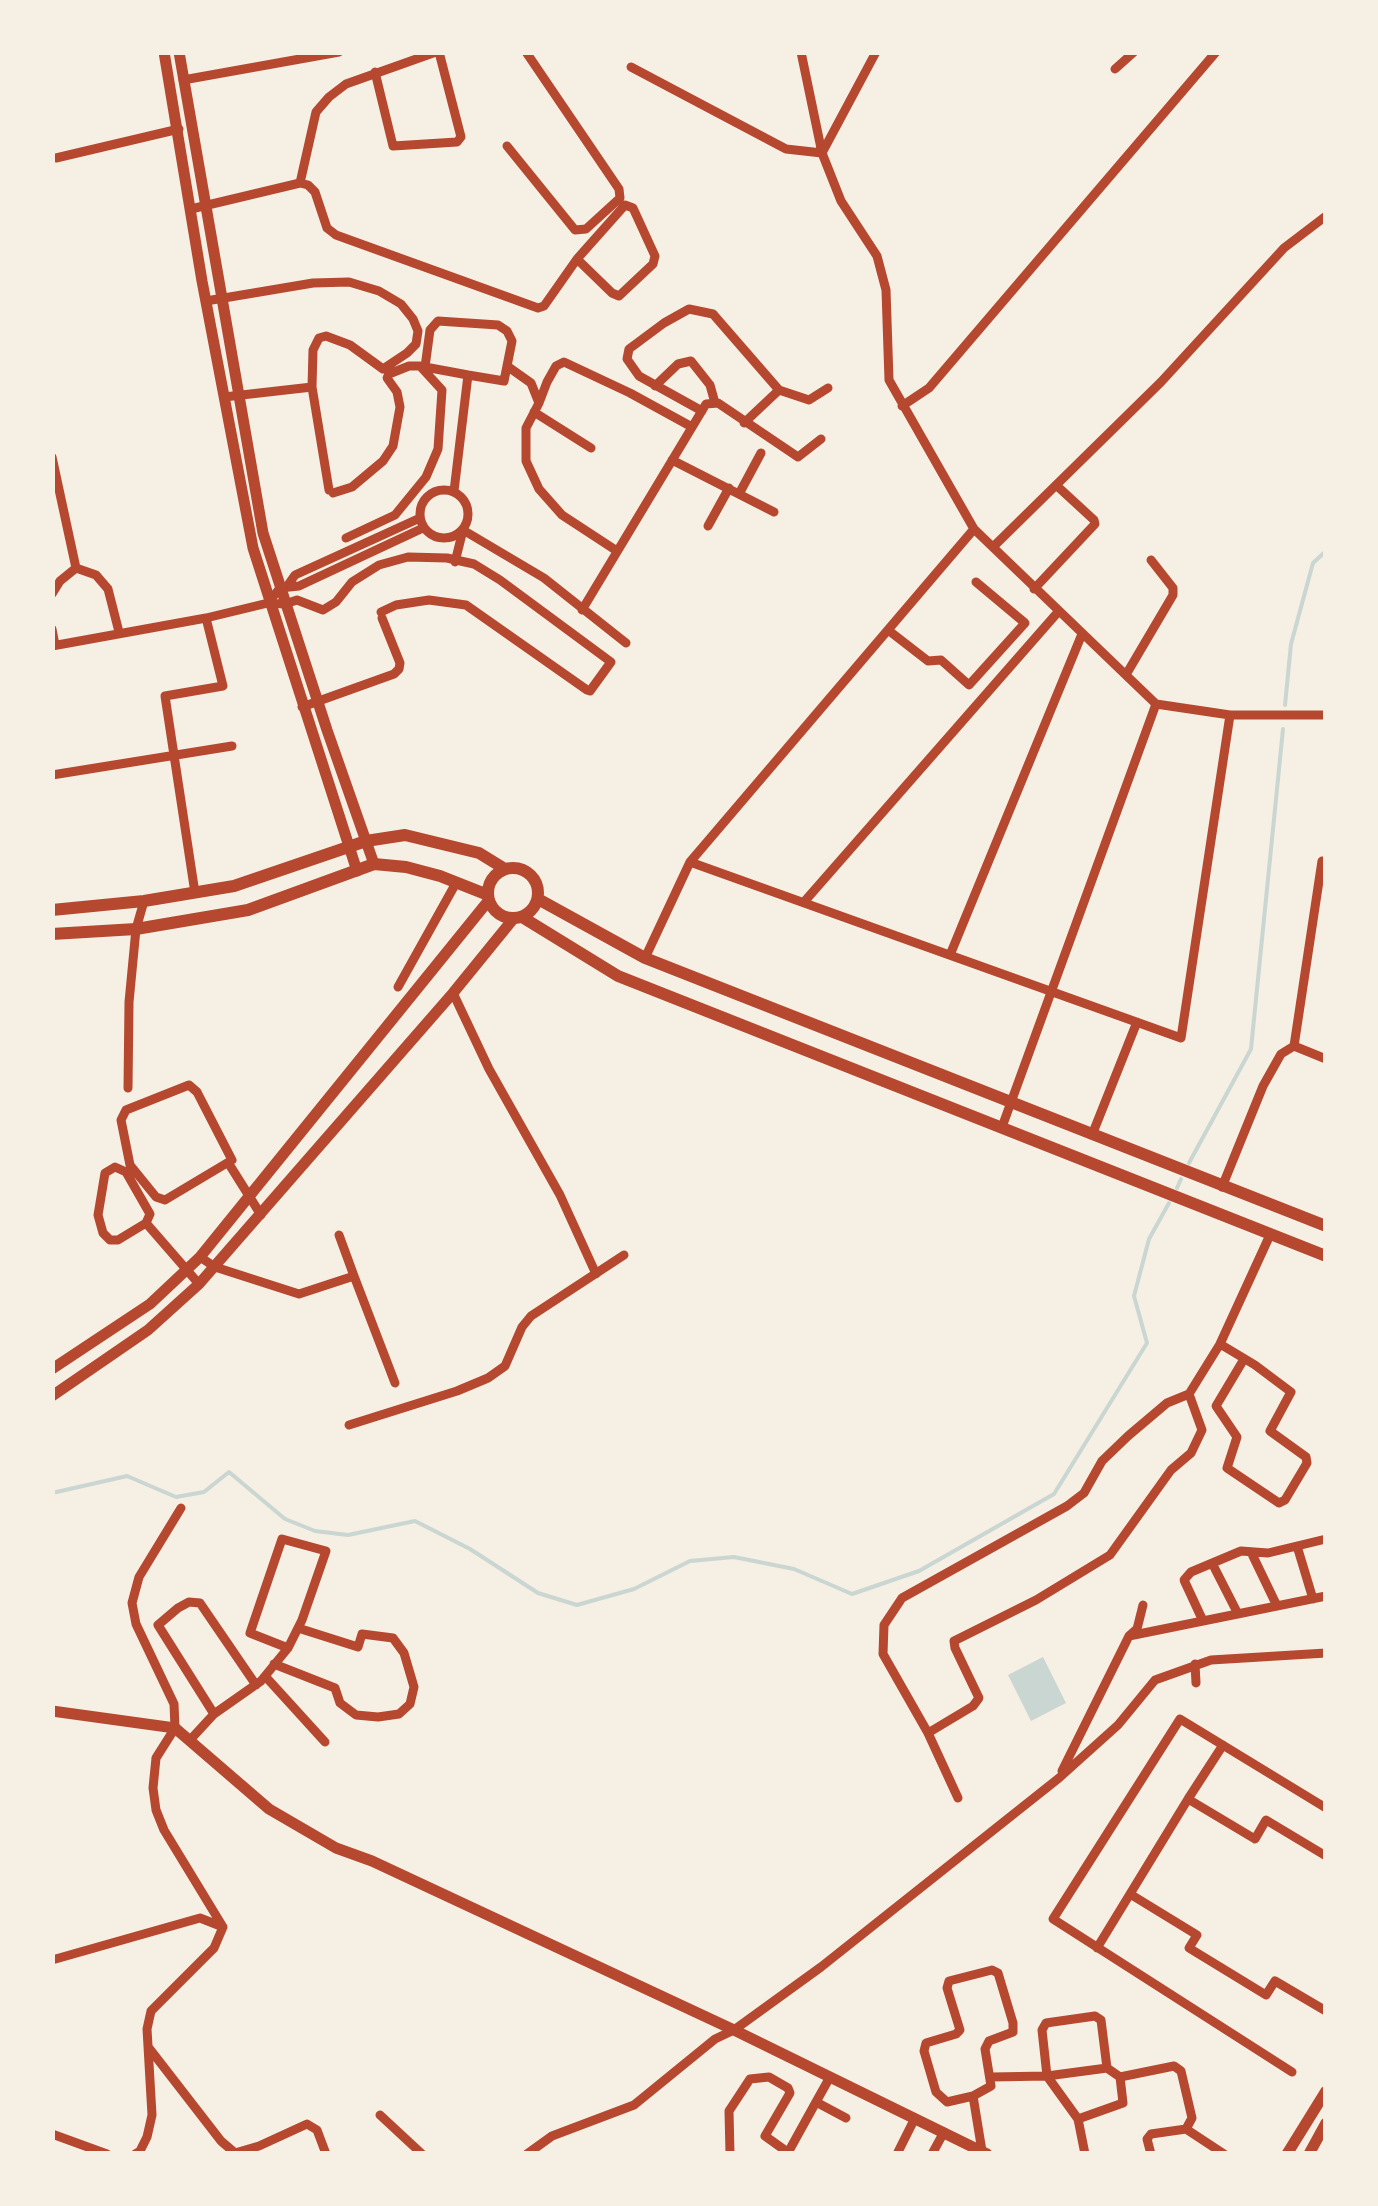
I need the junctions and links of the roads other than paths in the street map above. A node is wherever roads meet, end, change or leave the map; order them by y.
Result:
1 (164, 52) edge
2 (179, 52) edge
3 (339, 52) edge
4 (437, 52) edge
5 (526, 52) edge
6 (801, 52) edge
7 (876, 52) edge
8 (1134, 52) edge
9 (1216, 52) edge
10 (287, 57) edge
11 (631, 68) dead end
12 (1115, 69) dead end
13 (375, 72) junction
14 (183, 80) junction
15 (178, 129) junction
16 (507, 146) dead end
17 (822, 153) junction
18 (56, 158) dead end
19 (300, 182) junction
20 (206, 207) junction
21 (191, 210) junction
22 (1326, 216) edge
23 (577, 259) junction
24 (223, 299) junction
25 (206, 301) junction
26 (507, 366) junction
27 (468, 375) junction
28 (312, 386) junction
29 (655, 386) junction
30 (828, 388) dead end
31 (779, 390) junction
32 (240, 394) junction
33 (224, 397) junction
34 (715, 403) junction
35 (902, 406) junction
36 (537, 408) junction
37 (702, 411) junction
38 (744, 423) junction
39 (692, 428) junction
40 (821, 438) dead end
41 (591, 448) dead end
42 (760, 452) dead end
43 (52, 457) edge
44 (672, 460) junction
45 (1056, 486) junction
46 (728, 488) junction
47 (454, 492) junction
48 (739, 494) junction
49 (774, 512) dead end
50 (422, 523) junction
51 (708, 526) dead end
52 (463, 530) junction
53 (974, 530) junction
54 (346, 538) dead end
55 (992, 547) junction
56 (617, 551) junction
57 (1152, 560) dead end
58 (455, 561) junction
59 (76, 568) junction
60 (976, 582) dead end
61 (289, 586) junction
62 (1034, 588) junction
63 (52, 594) edge
64 (268, 602) junction
65 (285, 604) junction
66 (582, 610) junction
67 (1058, 612) junction
68 (206, 618) junction
69 (1025, 623) junction
70 (52, 629) edge
71 (888, 630) junction
72 (119, 632) junction
73 (1082, 634) junction
74 (1038, 635) junction
75 (626, 643) dead end
76 (54, 646) edge
77 (1127, 673) junction
78 (969, 685) junction
79 (983, 698) junction
80 (318, 703) junction
81 (1156, 704) junction
82 (302, 707) junction
83 (1230, 715) junction
84 (1326, 716) edge
85 (232, 746) dead end
86 (174, 755) junction
87 (52, 774) edge
88 (366, 841) junction
89 (348, 847) junction
90 (1322, 861) dead end
91 (690, 862) junction
92 (374, 864) junction
93 (505, 869) junction
94 (356, 871) junction
95 (456, 883) junction
96 (195, 892) junction
97 (488, 898) junction
98 (538, 899) junction
99 (144, 901) junction
100 (804, 902) junction
101 (52, 910) edge
102 (518, 917) junction
103 (136, 929) junction
104 (52, 934) edge
105 (950, 955) junction
106 (645, 958) junction
107 (398, 987) dead end
108 (1051, 991) junction
109 (453, 993) junction
110 (1137, 1022) junction
111 (1294, 1046) junction
112 (1326, 1059) edge
113 (128, 1088) dead end
114 (1011, 1103) junction
115 (1002, 1128) junction
116 (1092, 1134) junction
117 (228, 1164) junction
118 (1222, 1187) junction
119 (248, 1198) junction
120 (261, 1215) junction
121 (146, 1223) junction
122 (1326, 1226) edge
123 (339, 1235) dead end
124 (1270, 1235) junction
125 (624, 1255) dead end
126 (1326, 1256) edge
127 (200, 1257) junction
128 (215, 1268) junction
129 (186, 1271) junction
130 (596, 1274) junction
131 (354, 1276) junction
132 (199, 1284) junction
133 (1220, 1344) junction
134 (1244, 1358) junction
135 (52, 1369) edge
136 (395, 1383) dead end
137 (1189, 1394) junction
138 (52, 1396) edge
139 (349, 1425) dead end
140 (181, 1508) dead end
141 (1326, 1539) edge
142 (1297, 1546) junction
143 (1250, 1552) junction
144 (1212, 1563) junction
145 (1326, 1596) edge
146 (1312, 1599) junction
147 (1143, 1605) dead end
148 (1277, 1606) junction
149 (1238, 1614) junction
150 (1203, 1621) junction
151 (298, 1628) junction
152 (1129, 1636) junction
153 (288, 1648) junction
154 (1326, 1653) edge
155 (274, 1664) junction
156 (1195, 1664) junction
157 (265, 1676) junction
158 (1196, 1683) dead end
159 (256, 1685) junction
160 (52, 1711) edge
161 (214, 1714) junction
162 (175, 1728) junction
163 (928, 1733) junction
164 (190, 1740) junction
165 (325, 1742) dead end
166 (1223, 1745) junction
167 (1058, 1778) junction
168 (958, 1798) dead end
169 (1188, 1798) junction
170 (1326, 1808) edge
171 (1326, 1856) edge
172 (1130, 1894) junction
173 (223, 1927) junction
174 (1097, 1948) junction
175 (52, 1960) edge
176 (1326, 2011) edge
177 (734, 2030) junction
178 (148, 2046) junction
179 (1107, 2068) junction
180 (1292, 2072) dead end
181 (992, 2076) junction
182 (1047, 2076) junction
183 (830, 2077) junction
184 (1120, 2077) junction
185 (1326, 2091) edge
186 (974, 2096) junction
187 (816, 2102) junction
188 (380, 2115) dead end
189 (846, 2118) dead end
190 (915, 2118) junction
191 (1078, 2119) junction
192 (1326, 2124) edge
193 (1186, 2129) junction
194 (944, 2132) junction
195 (52, 2134) edge
196 (94, 2151) edge
197 (984, 2152) edge
198 (108, 2154) edge
199 (135, 2154) edge
200 (326, 2154) edge
201 (422, 2154) edge
202 (527, 2154) edge
203 (730, 2154) edge
204 (897, 2154) edge
205 (932, 2154) edge
206 (1085, 2154) edge
207 (1150, 2154) edge
208 (1224, 2154) edge
209 (1287, 2154) edge
210 (1309, 2154) edge

1 - 15 street
2 - 14 street
3 - 10 street
4 - 13 street
4 - 13 street
5 - 16 street
6 - 17 street
7 - 17 street
8 - 12 street
9 - 35 street
10 - 14 street
11 - 17 street
13 - 19 street
14 - 20 street
15 - 18 street
15 - 21 street
17 - 35 street
19 - 20 street
19 - 23 street
20 - 21 street
20 - 24 street
21 - 25 street
22 - 45 street
23 - 23 street
24 - 25 street
24 - 28 street
24 - 32 street
25 - 33 street
26 - 27 street
26 - 27 street
26 - 36 street
27 - 47 street
28 - 32 street
28 - 54 street
29 - 31 street
29 - 34 street
29 - 37 street
30 - 31 street
31 - 38 street
32 - 33 street
32 - 61 street
33 - 64 street
34 - 37 street
34 - 38 street
35 - 53 street
36 - 39 street
36 - 41 street
36 - 56 street
37 - 39 street
38 - 40 street
39 - 44 street
42 - 48 street
43 - 59 street
44 - 46 street
44 - 56 street
45 - 55 street
45 - 62 street
46 - 48 street
46 - 51 street
47 - 50 street
47 - 52 street
48 - 49 street
50 - 52 street
50 - 61 street
50 - 61 street
52 - 58 street
52 - 66 street
53 - 55 street
53 - 71 street
55 - 62 street
56 - 66 street
57 - 77 street
58 - 65 street
58 - 80 street
59 - 63 street
59 - 72 street
60 - 69 street
61 - 64 street
61 - 65 street
62 - 67 street
64 - 65 street
64 - 68 street
64 - 82 street
65 - 80 street
66 - 75 street
67 - 73 street
67 - 74 street
68 - 72 street
68 - 86 street
69 - 74 street
69 - 78 street
70 - 76 street
71 - 78 street
71 - 91 street
72 - 76 street
73 - 77 street
73 - 105 street
74 - 79 street
77 - 81 street
78 - 79 street
79 - 100 street
80 - 82 street
80 - 88 street
81 - 83 street
81 - 108 street
82 - 89 street
83 - 84 street
83 - 110 street
85 - 86 street
86 - 87 street
86 - 96 street
88 - 89 main road
88 - 92 street
88 - 93 main road
89 - 94 street
89 - 96 main road
90 - 111 street
91 - 100 street
91 - 106 street
92 - 94 main road
92 - 95 main road
93 - 97 main road
93 - 98 main road
94 - 103 main road
95 - 97 main road
95 - 107 street
96 - 99 main road
97 - 102 main road
97 - 119 street
98 - 102 main road
98 - 106 main road
99 - 101 main road
99 - 103 street
100 - 105 street
102 - 109 street
102 - 115 main road
103 - 104 main road
103 - 113 street
105 - 108 street
106 - 114 main road
108 - 110 street
108 - 114 street
109 - 120 street
109 - 130 street
110 - 116 street
111 - 112 street
111 - 118 street
114 - 115 street
114 - 116 main road
115 - 124 main road
116 - 118 main road
117 - 117 street
117 - 119 street
118 - 122 main road
119 - 120 street
119 - 127 street
120 - 128 street
121 - 121 street
121 - 129 street
123 - 131 street
124 - 126 main road
124 - 133 street
125 - 130 street
127 - 128 street
127 - 129 street
128 - 131 street
128 - 132 street
129 - 132 street
129 - 135 street
130 - 139 street
131 - 136 street
132 - 138 street
133 - 134 street
133 - 137 street
134 - 134 street
137 - 163 street
137 - 163 street
140 - 162 street
141 - 142 street
142 - 143 street
142 - 146 street
143 - 144 street
143 - 148 street
144 - 149 street
144 - 150 street
145 - 146 street
146 - 148 street
147 - 152 street
148 - 149 street
149 - 150 street
150 - 152 street
151 - 153 street
151 - 153 street
151 - 155 street
152 - 167 street
153 - 155 street
154 - 156 street
155 - 157 street
156 - 158 street
156 - 167 street
157 - 159 street
157 - 165 street
159 - 161 street
159 - 161 street
160 - 162 street
161 - 164 street
162 - 164 street
162 - 173 street
163 - 168 street
164 - 177 street
166 - 169 street
166 - 170 street
166 - 174 street
167 - 177 street
169 - 171 street
169 - 172 street
172 - 174 street
172 - 176 street
173 - 175 street
173 - 178 street
174 - 180 street
177 - 183 street
177 - 202 street
178 - 199 street
178 - 200 street
179 - 182 street
179 - 182 street
179 - 184 street
181 - 182 street
181 - 186 street
181 - 186 street
182 - 191 street
183 - 187 street
183 - 190 street
184 - 191 street
184 - 193 street
185 - 209 street
186 - 197 street
187 - 189 street
187 - 203 street
188 - 201 street
190 - 194 street
190 - 204 street
191 - 206 street
192 - 210 street
193 - 207 street
193 - 208 street
194 - 197 street
194 - 205 street
195 - 196 street
196 - 198 street

